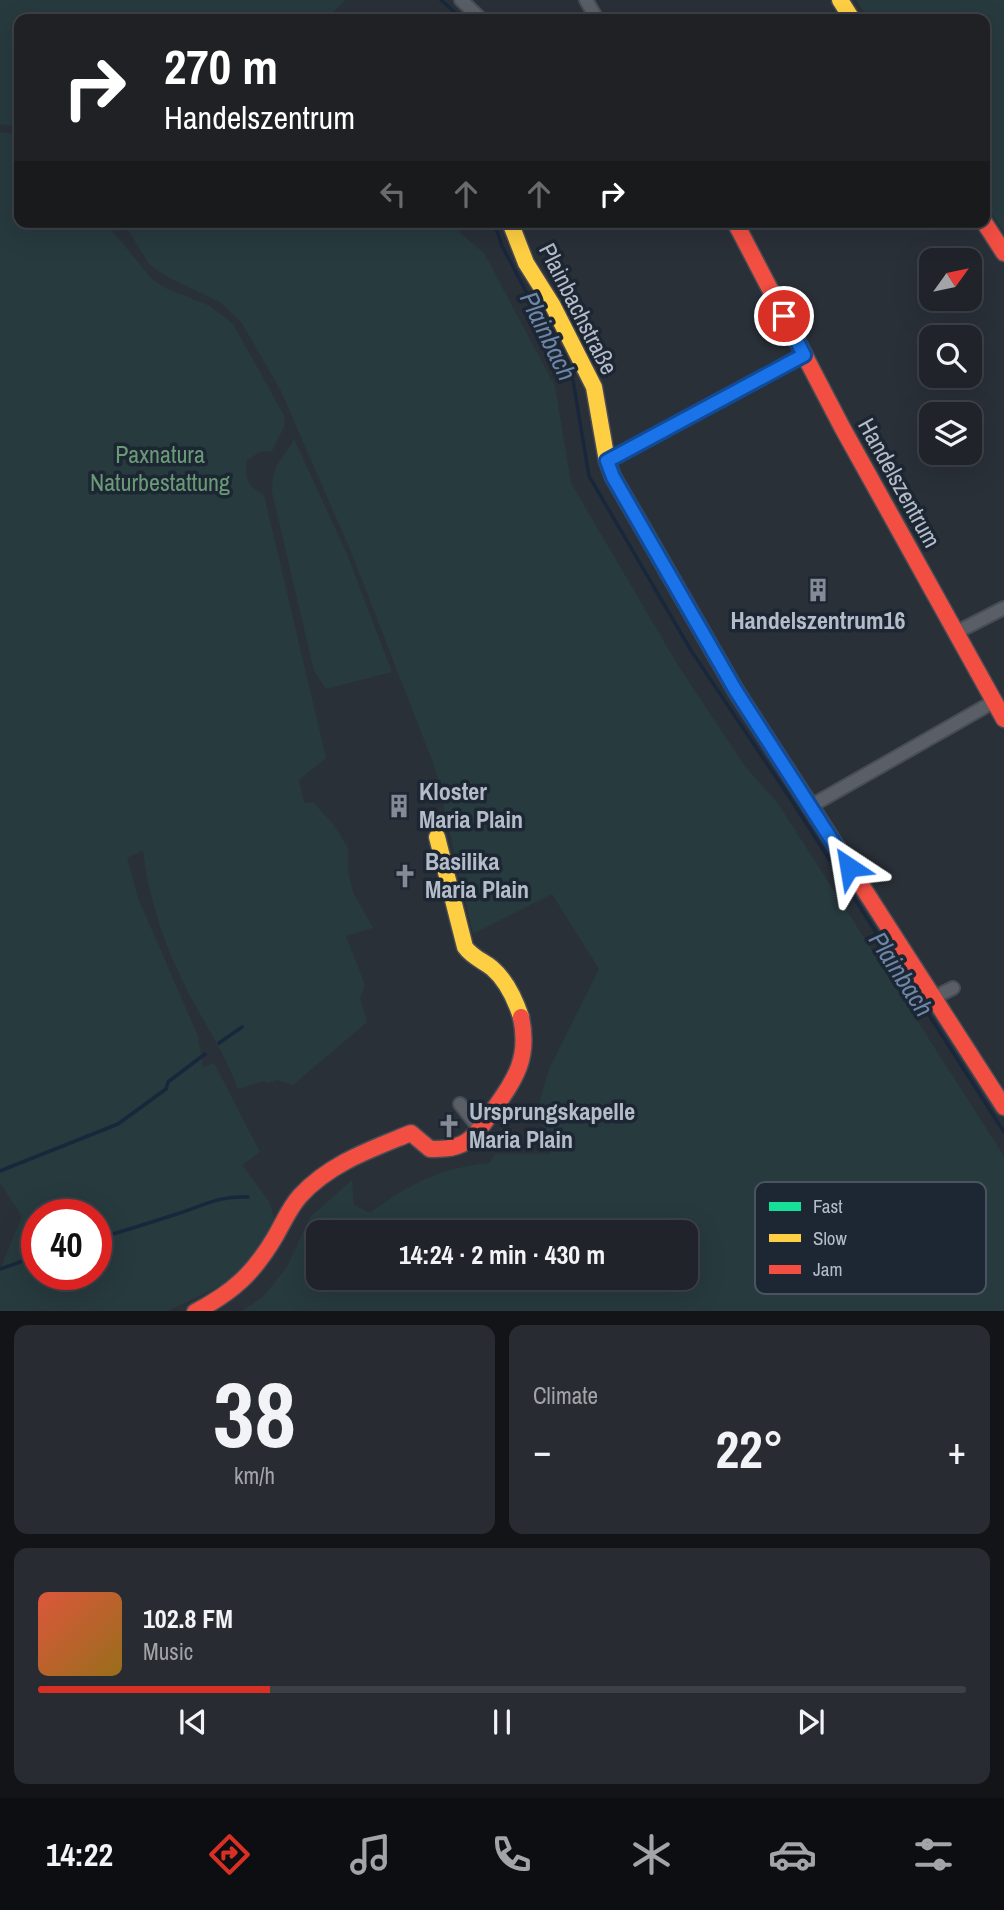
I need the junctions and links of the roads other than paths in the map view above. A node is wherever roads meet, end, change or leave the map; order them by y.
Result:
1 (460, 0) edge
2 (475, 14) edge
3 (512, 228) edge
4 (738, 228) edge
5 (988, 228) edge
6 (1004, 253) edge
7 (804, 355) junction
8 (607, 461) junction
9 (1004, 608) edge
10 (955, 633) junction
11 (995, 701) junction
12 (1004, 719) edge
13 (809, 807) junction
14 (437, 837) dead end
15 (953, 989) dead end
16 (933, 998) junction
17 (460, 1104) dead end
18 (1004, 1107) edge
19 (480, 1129) junction
20 (195, 1311) edge

1 - 2 street
3 - 8 street, Plainbachstraße
4 - 7 street, Handelszentrum
5 - 6 street
7 - 8 street
7 - 10 street, Handelszentrum
8 - 13 street, Plainbachstraße
9 - 10 street
10 - 11 street, Handelszentrum
11 - 12 street, Handelszentrum
11 - 13 street
13 - 16 street, Plainbachstraße
14 - 19 street
15 - 16 street
16 - 18 street, Plainbachstraße
17 - 19 street
19 - 20 street

